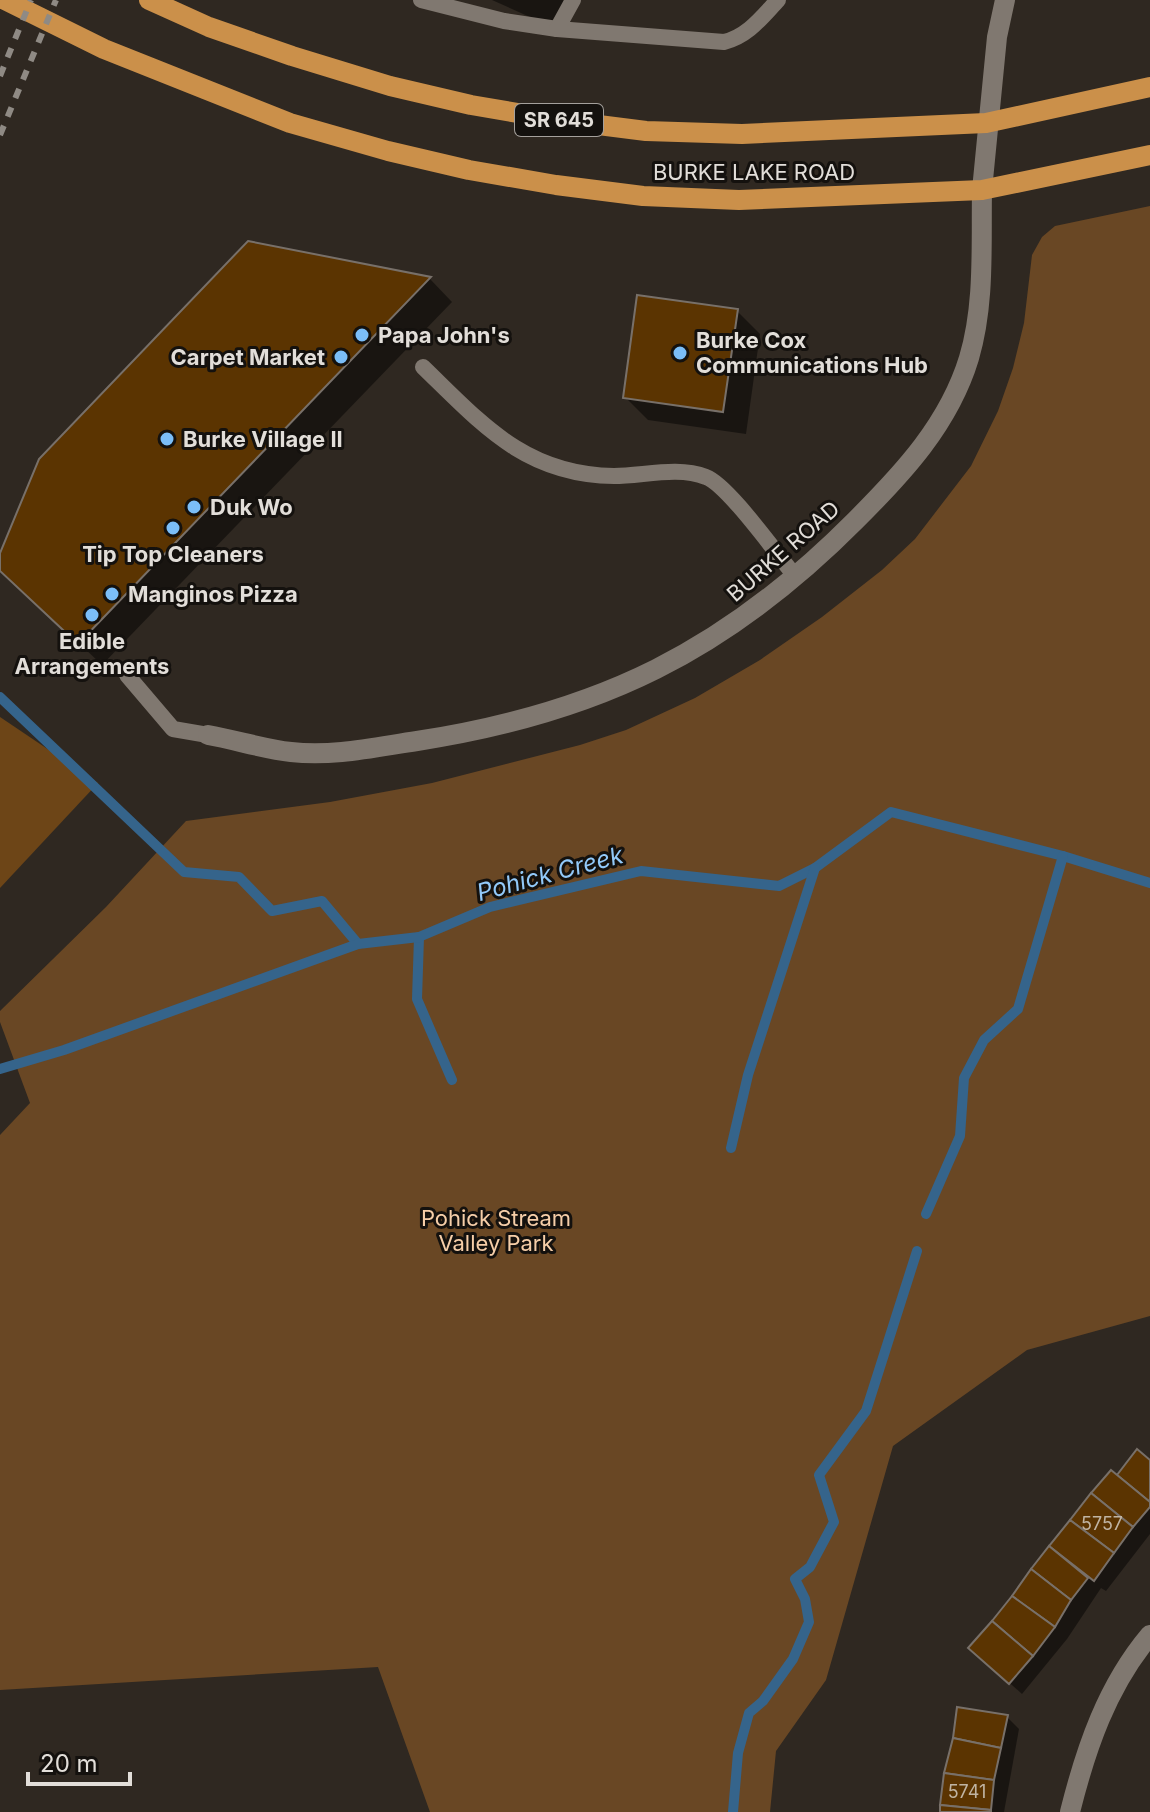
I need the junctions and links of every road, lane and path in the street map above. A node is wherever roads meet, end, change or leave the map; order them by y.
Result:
1 (5, 0) edge
2 (149, 0) edge
3 (421, 0) edge
4 (573, 0) edge
5 (778, 0) edge
6 (1005, 0) edge
7 (557, 29) junction
8 (1150, 87) edge
9 (986, 123) junction
10 (1150, 155) edge
11 (982, 190) junction
12 (423, 367) dead end
13 (796, 577) junction
14 (127, 675) dead end
15 (208, 735) joint
16 (1150, 1635) edge
17 (1070, 1812) edge

1 - 11 main road, BURKE LAKE ROAD
2 - 9 main road, BURKE LAKE ROAD / SR 645
3 - 7 lane
4 - 7 lane
5 - 7 lane
6 - 9 street, BURKE ROAD
8 - 9 main road, BURKE LAKE ROAD / SR 645
9 - 11 street, BURKE ROAD
10 - 11 main road, BURKE LAKE ROAD
11 - 13 street, BURKE ROAD
12 - 13 lane
13 - 15 street, BURKE ROAD
14 - 15 lane
16 - 17 street

